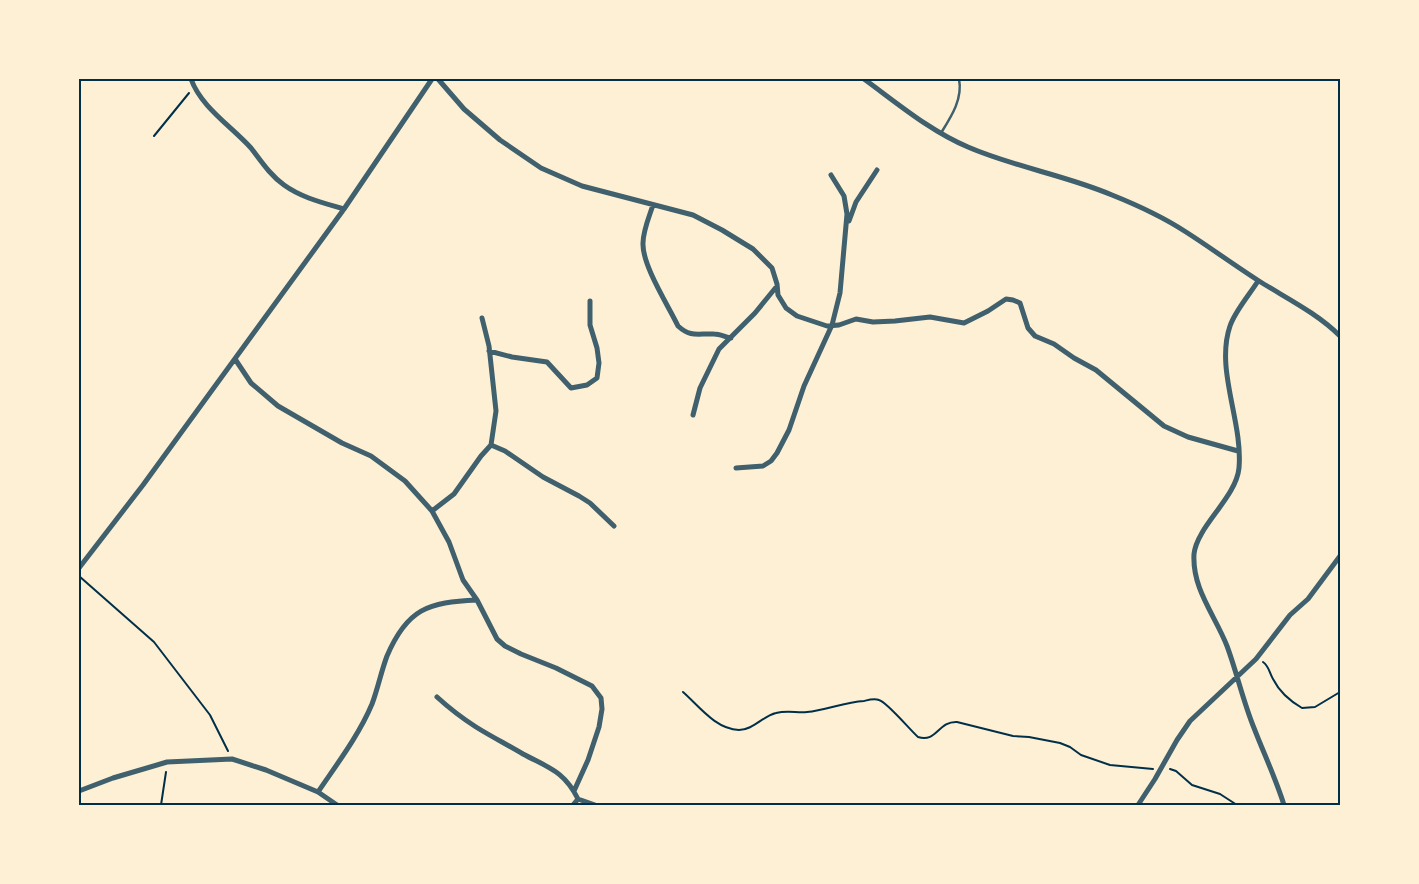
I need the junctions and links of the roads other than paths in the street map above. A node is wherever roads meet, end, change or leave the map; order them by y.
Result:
1 (191, 79) edge
2 (432, 79) edge
3 (438, 79) edge
4 (864, 79) edge
5 (960, 79) edge
6 (941, 133) junction
7 (877, 170) dead end
8 (832, 175) dead end
9 (653, 205) junction
10 (344, 209) junction
11 (846, 226) junction
12 (1258, 281) junction
13 (777, 285) junction
14 (590, 301) dead end
15 (482, 318) dead end
16 (832, 325) junction
17 (1340, 336) edge
18 (731, 338) junction
19 (489, 351) junction
20 (235, 359) junction
21 (693, 415) dead end
22 (491, 445) junction
23 (1238, 450) junction
24 (736, 468) dead end
25 (432, 511) junction
26 (614, 526) dead end
27 (1340, 556) edge
28 (79, 568) edge
29 (477, 600) junction
30 (1236, 676) junction
31 (436, 697) dead end
32 (79, 791) edge
33 (574, 791) junction
34 (318, 792) junction
35 (578, 799) junction
36 (337, 805) edge
37 (573, 805) edge
38 (595, 805) edge
39 (1138, 805) edge
40 (1284, 805) edge

1 - 10 street
2 - 10 street
3 - 9 street
4 - 6 street
5 - 6 lane
6 - 12 street
7 - 11 street
8 - 11 street
9 - 13 street
9 - 18 street
10 - 20 street
11 - 16 street
12 - 17 street
12 - 23 street
13 - 16 street
13 - 18 street
14 - 19 street
15 - 19 street
16 - 23 street
16 - 24 street
18 - 21 street
19 - 22 street
20 - 25 street
20 - 28 street
22 - 25 street
22 - 26 street
23 - 30 street
25 - 29 street
27 - 30 street
29 - 33 street
29 - 34 street
30 - 39 street
30 - 40 street
31 - 33 street
32 - 34 street
33 - 35 street
34 - 36 street
35 - 37 street
35 - 38 street

